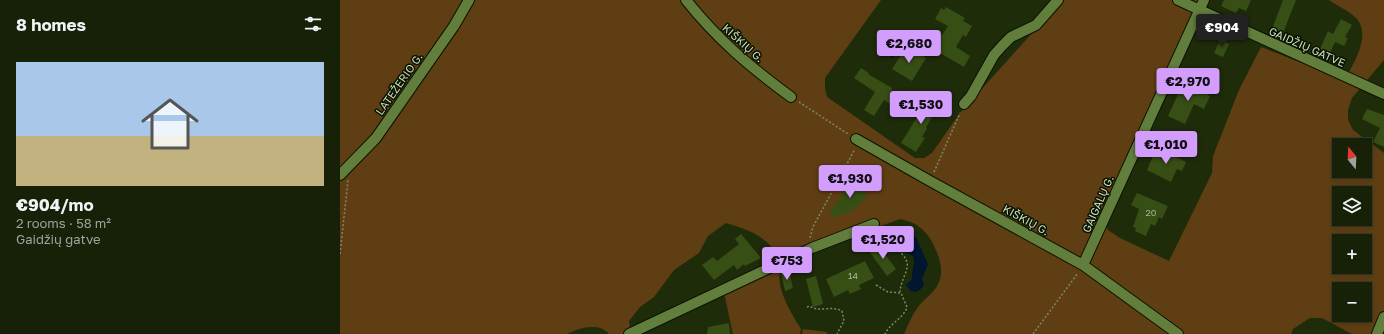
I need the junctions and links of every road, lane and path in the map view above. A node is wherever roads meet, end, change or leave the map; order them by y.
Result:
1 (469, 0) edge
2 (686, 0) edge
3 (1058, 0) edge
4 (1178, 0) edge
5 (1204, 0) edge
6 (1199, 10) junction
7 (1384, 94) edge
8 (791, 97) joint
9 (964, 104) joint
10 (858, 140) junction
11 (350, 166) junction
12 (340, 175) edge
13 (930, 181) junction
14 (874, 224) dead end
15 (905, 241) dead end
16 (896, 247) junction
17 (812, 248) junction
18 (859, 252) dead end
19 (340, 254) edge
20 (1083, 265) junction
21 (876, 285) dead end
22 (900, 292) junction
23 (807, 307) dead end
24 (1384, 317) edge
25 (629, 334) edge
26 (836, 334) edge
27 (885, 334) edge
28 (1033, 334) edge
29 (1178, 334) edge
30 (1377, 334) edge

1 - 11 street, LATEŽERIO G.
2 - 8 street, KIŠKIŲ G.
3 - 9 street
4 - 6 street, GAIDŽIŲ GATVE
5 - 6 street, GAIGALŲ G.
6 - 7 street, GAIDŽIŲ GATVE
6 - 20 street, GAIGALŲ G.
8 - 10 path
9 - 13 path
10 - 13 street, KIŠKIŲ G.
10 - 17 path
11 - 12 street, LATEŽERIO G.
11 - 19 path
13 - 20 street, KIŠKIŲ G.
14 - 17 street
15 - 16 path
16 - 18 path
16 - 22 path
17 - 25 street
20 - 28 path
20 - 29 street, KIŠKIŲ G.
21 - 22 path
22 - 27 path
23 - 26 path
24 - 30 street

